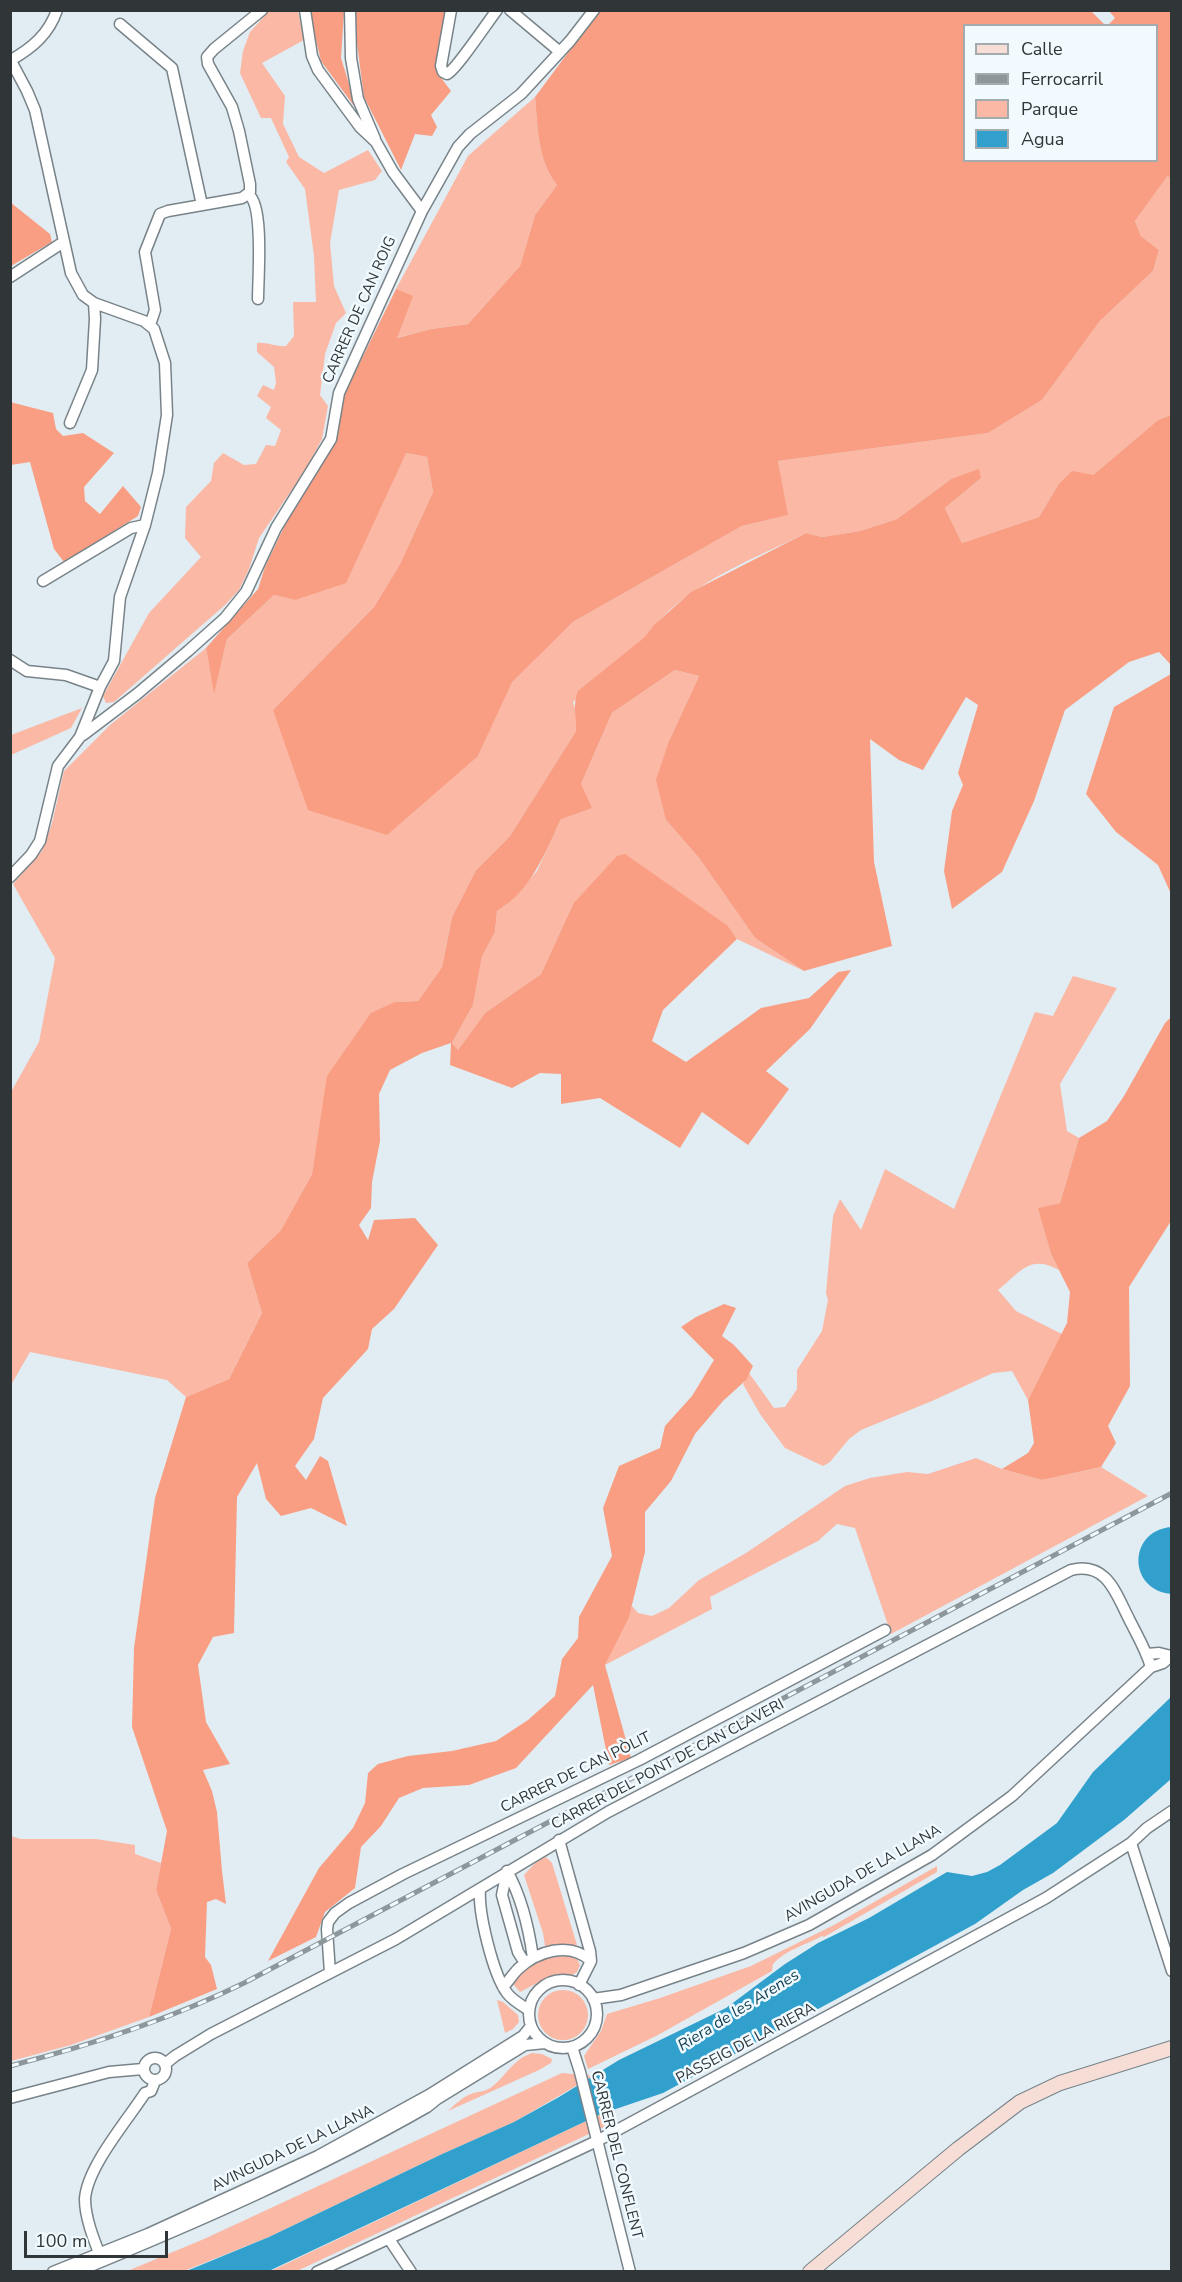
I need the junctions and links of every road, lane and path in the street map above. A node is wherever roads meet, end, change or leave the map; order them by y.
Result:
1 (57, 10) edge
2 (262, 10) edge
3 (305, 10) edge
4 (350, 10) edge
5 (451, 10) edge
6 (497, 10) edge
7 (510, 10) edge
8 (594, 10) edge
9 (120, 24) dead end
10 (560, 52) junction
11 (11, 60) edge
12 (376, 142) junction
13 (249, 195) junction
14 (202, 205) junction
15 (422, 211) junction
16 (62, 243) junction
17 (10, 277) edge
18 (258, 299) dead end
19 (94, 303) junction
20 (150, 325) junction
21 (70, 423) dead end
22 (146, 525) junction
23 (43, 582) dead end
24 (10, 660) edge
25 (100, 687) junction
26 (78, 741) junction
27 (10, 878) edge
28 (885, 1630) dead end
29 (1147, 1654) junction
30 (1171, 1655) edge
31 (1151, 1667) junction
32 (1172, 1811) edge
33 (559, 1840) junction
34 (1131, 1843) junction
35 (507, 1871) junction
36 (480, 1889) junction
37 (529, 1961) junction
38 (591, 1961) junction
39 (1172, 1971) edge
40 (330, 1973) junction
41 (579, 1985) junction
42 (503, 1988) junction
43 (621, 1995) junction
44 (593, 1999) junction
45 (529, 2010) junction
46 (597, 2011) junction
47 (531, 2026) junction
48 (545, 2043) junction
49 (572, 2047) junction
50 (1172, 2049) edge
51 (165, 2064) junction
52 (148, 2076) junction
53 (10, 2097) edge
54 (596, 2136) junction
55 (389, 2239) junction
56 (101, 2257) junction
57 (53, 2271) edge
58 (76, 2271) edge
59 (317, 2271) edge
60 (411, 2271) edge
61 (630, 2271) edge
62 (810, 2271) edge

1 - 11 street
2 - 13 street
3 - 12 street
4 - 12 street
5 - 6 street
7 - 10 street
8 - 10 street, CARRER DE CAN ROIG
9 - 14 street
10 - 15 street, CARRER DE CAN ROIG
11 - 16 street
12 - 15 street
13 - 14 street
13 - 18 street
14 - 20 street
15 - 26 street, CARRER DE CAN ROIG
16 - 17 street
16 - 19 street
19 - 20 street
19 - 21 street
20 - 22 street
22 - 23 street
22 - 25 street
24 - 25 street
25 - 26 street
26 - 27 street
28 - 40 street, CARRER DE CAN PÒLIT
29 - 30 street, AVINGUDA DE LA LLANA
29 - 31 street, CARRER DEL PONT DE CAN CLAVERI
29 - 33 street, CARRER DEL PONT DE CAN CLAVERI
30 - 31 street, AVINGUDA DE LA LLANA
31 - 43 street, AVINGUDA DE LA LLANA
32 - 34 street, PASSEIG DE LA RIERA
33 - 35 street, CARRER DEL PONT DE CAN CLAVERI
33 - 38 street
34 - 39 street
34 - 54 street, PASSEIG DE LA RIERA
35 - 36 street, CARRER DEL PONT DE CAN CLAVERI
35 - 37 street
35 - 37 street
36 - 40 street, CARRER DEL PONT DE CAN CLAVERI
36 - 42 street
37 - 38 street
37 - 42 street
38 - 41 street
40 - 51 street, CARRER DEL PONT DE CAN CLAVERI
41 - 44 street
41 - 45 street
42 - 45 street
43 - 44 street, AVINGUDA DE LA LLANA
43 - 46 street, AVINGUDA DE LA LLANA
44 - 46 street
45 - 47 street
46 - 49 street
47 - 48 street
47 - 56 street, AVINGUDA DE LA LLANA
48 - 49 street
48 - 56 street, AVINGUDA DE LA LLANA
49 - 54 street, CARRER DEL CONFLENT
50 - 62 main road
51 - 52 street
51 - 52 street
52 - 53 street
52 - 56 street
54 - 55 street, PASSEIG DE LA RIERA
54 - 61 street, CARRER DEL CONFLENT
55 - 59 street, PASSEIG DE LA RIERA
55 - 60 street
56 - 57 street, AVINGUDA DE LA LLANA
56 - 58 street, AVINGUDA DE LA LLANA

